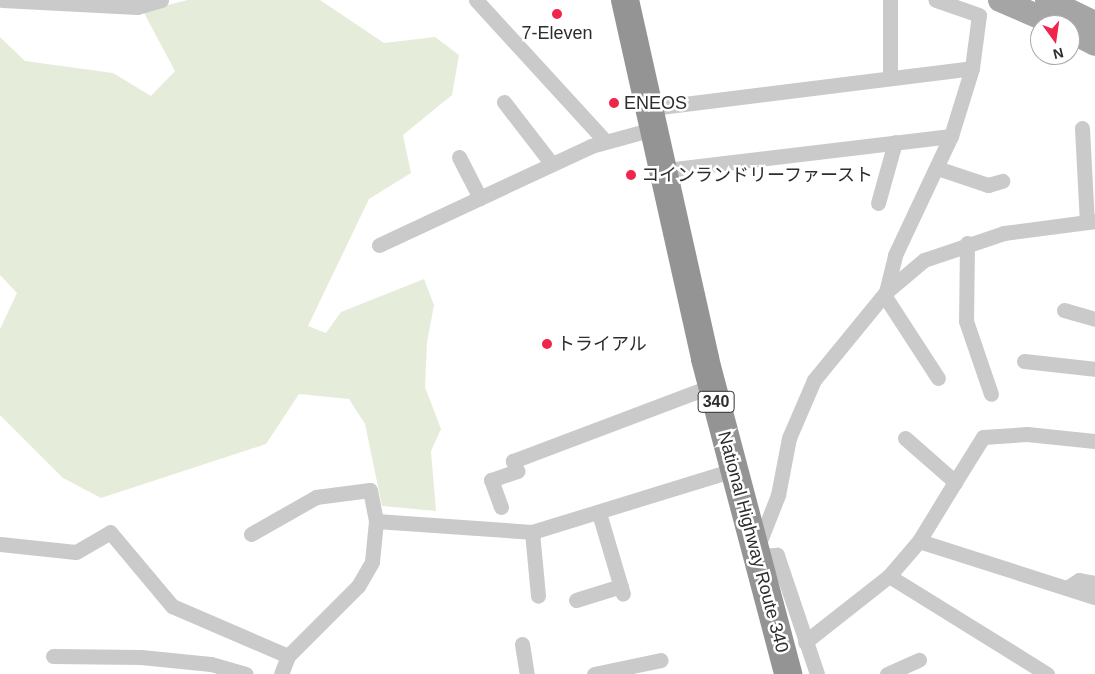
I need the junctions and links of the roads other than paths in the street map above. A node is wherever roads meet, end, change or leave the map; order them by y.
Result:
1 (2, 0) edge
2 (161, 0) edge
3 (476, 0) edge
4 (625, 0) edge
5 (890, 0) edge
6 (936, 0) edge
7 (1000, 0) edge
8 (1047, 0) edge
9 (1035, 15) edge
10 (1095, 23) edge
11 (1080, 36) edge
12 (1095, 44) edge
13 (972, 68) junction
14 (890, 77) junction
15 (504, 102) dead end
16 (654, 118) junction
17 (1082, 128) dead end
18 (952, 136) junction
19 (605, 140) junction
20 (896, 142) junction
21 (459, 156) dead end
22 (552, 164) junction
23 (937, 168) junction
24 (666, 170) junction
25 (1002, 181) dead end
26 (480, 198) junction
27 (878, 202) dead end
28 (1091, 222) edge
29 (967, 243) junction
30 (379, 245) dead end
31 (885, 294) junction
32 (1064, 310) dead end
33 (1095, 319) edge
34 (1024, 361) dead end
35 (1095, 369) edge
36 (938, 378) dead end
37 (712, 386) junction
38 (991, 394) dead end
39 (905, 438) dead end
40 (1095, 441) edge
41 (733, 470) junction
42 (955, 482) junction
43 (501, 507) dead end
44 (599, 514) junction
45 (376, 521) junction
46 (532, 532) junction
47 (251, 534) dead end
48 (919, 542) junction
49 (0, 544) edge
50 (754, 556) junction
51 (889, 576) junction
52 (1095, 583) edge
53 (1068, 587) junction
54 (538, 596) dead end
55 (1095, 597) edge
56 (576, 600) dead end
57 (805, 642) junction
58 (522, 644) dead end
59 (53, 656) dead end
60 (288, 656) junction
61 (661, 660) dead end
62 (919, 660) dead end
63 (246, 674) edge
64 (281, 674) edge
65 (527, 674) edge
66 (594, 674) edge
67 (788, 674) edge
68 (817, 674) edge
69 (887, 674) edge
70 (1047, 674) edge

1 - 2 street
3 - 19 street
4 - 16 highway, National Highway Route 340 / 340
5 - 14 street
6 - 13 street
7 - 9 main road
8 - 10 main road
11 - 12 main road
13 - 14 street
13 - 18 street
14 - 16 street
15 - 22 street
16 - 19 street
16 - 24 highway, National Highway Route 340 / 340
17 - 28 street
18 - 20 street
18 - 23 street
19 - 22 street
20 - 24 street
20 - 27 street
21 - 26 street
22 - 26 street
23 - 25 street
23 - 31 street
24 - 37 highway, National Highway Route 340 / 340
26 - 30 street
28 - 29 street
29 - 31 street
29 - 38 street
31 - 36 street
31 - 50 street
32 - 33 street
34 - 35 street
37 - 41 highway, National Highway Route 340 / 340
37 - 43 street
39 - 42 street
40 - 42 street
41 - 44 street
41 - 50 highway, National Highway Route 340 / 340
42 - 48 street
44 - 46 street
44 - 56 street
45 - 46 street
45 - 47 street
45 - 60 street
46 - 54 street
48 - 51 street
48 - 53 street
49 - 60 street
50 - 57 street
50 - 67 highway, National Highway Route 340 / 340
51 - 57 street
51 - 70 street
52 - 53 street
53 - 55 street
57 - 68 street
58 - 65 street
59 - 63 street
60 - 64 street
61 - 66 street
62 - 69 street

